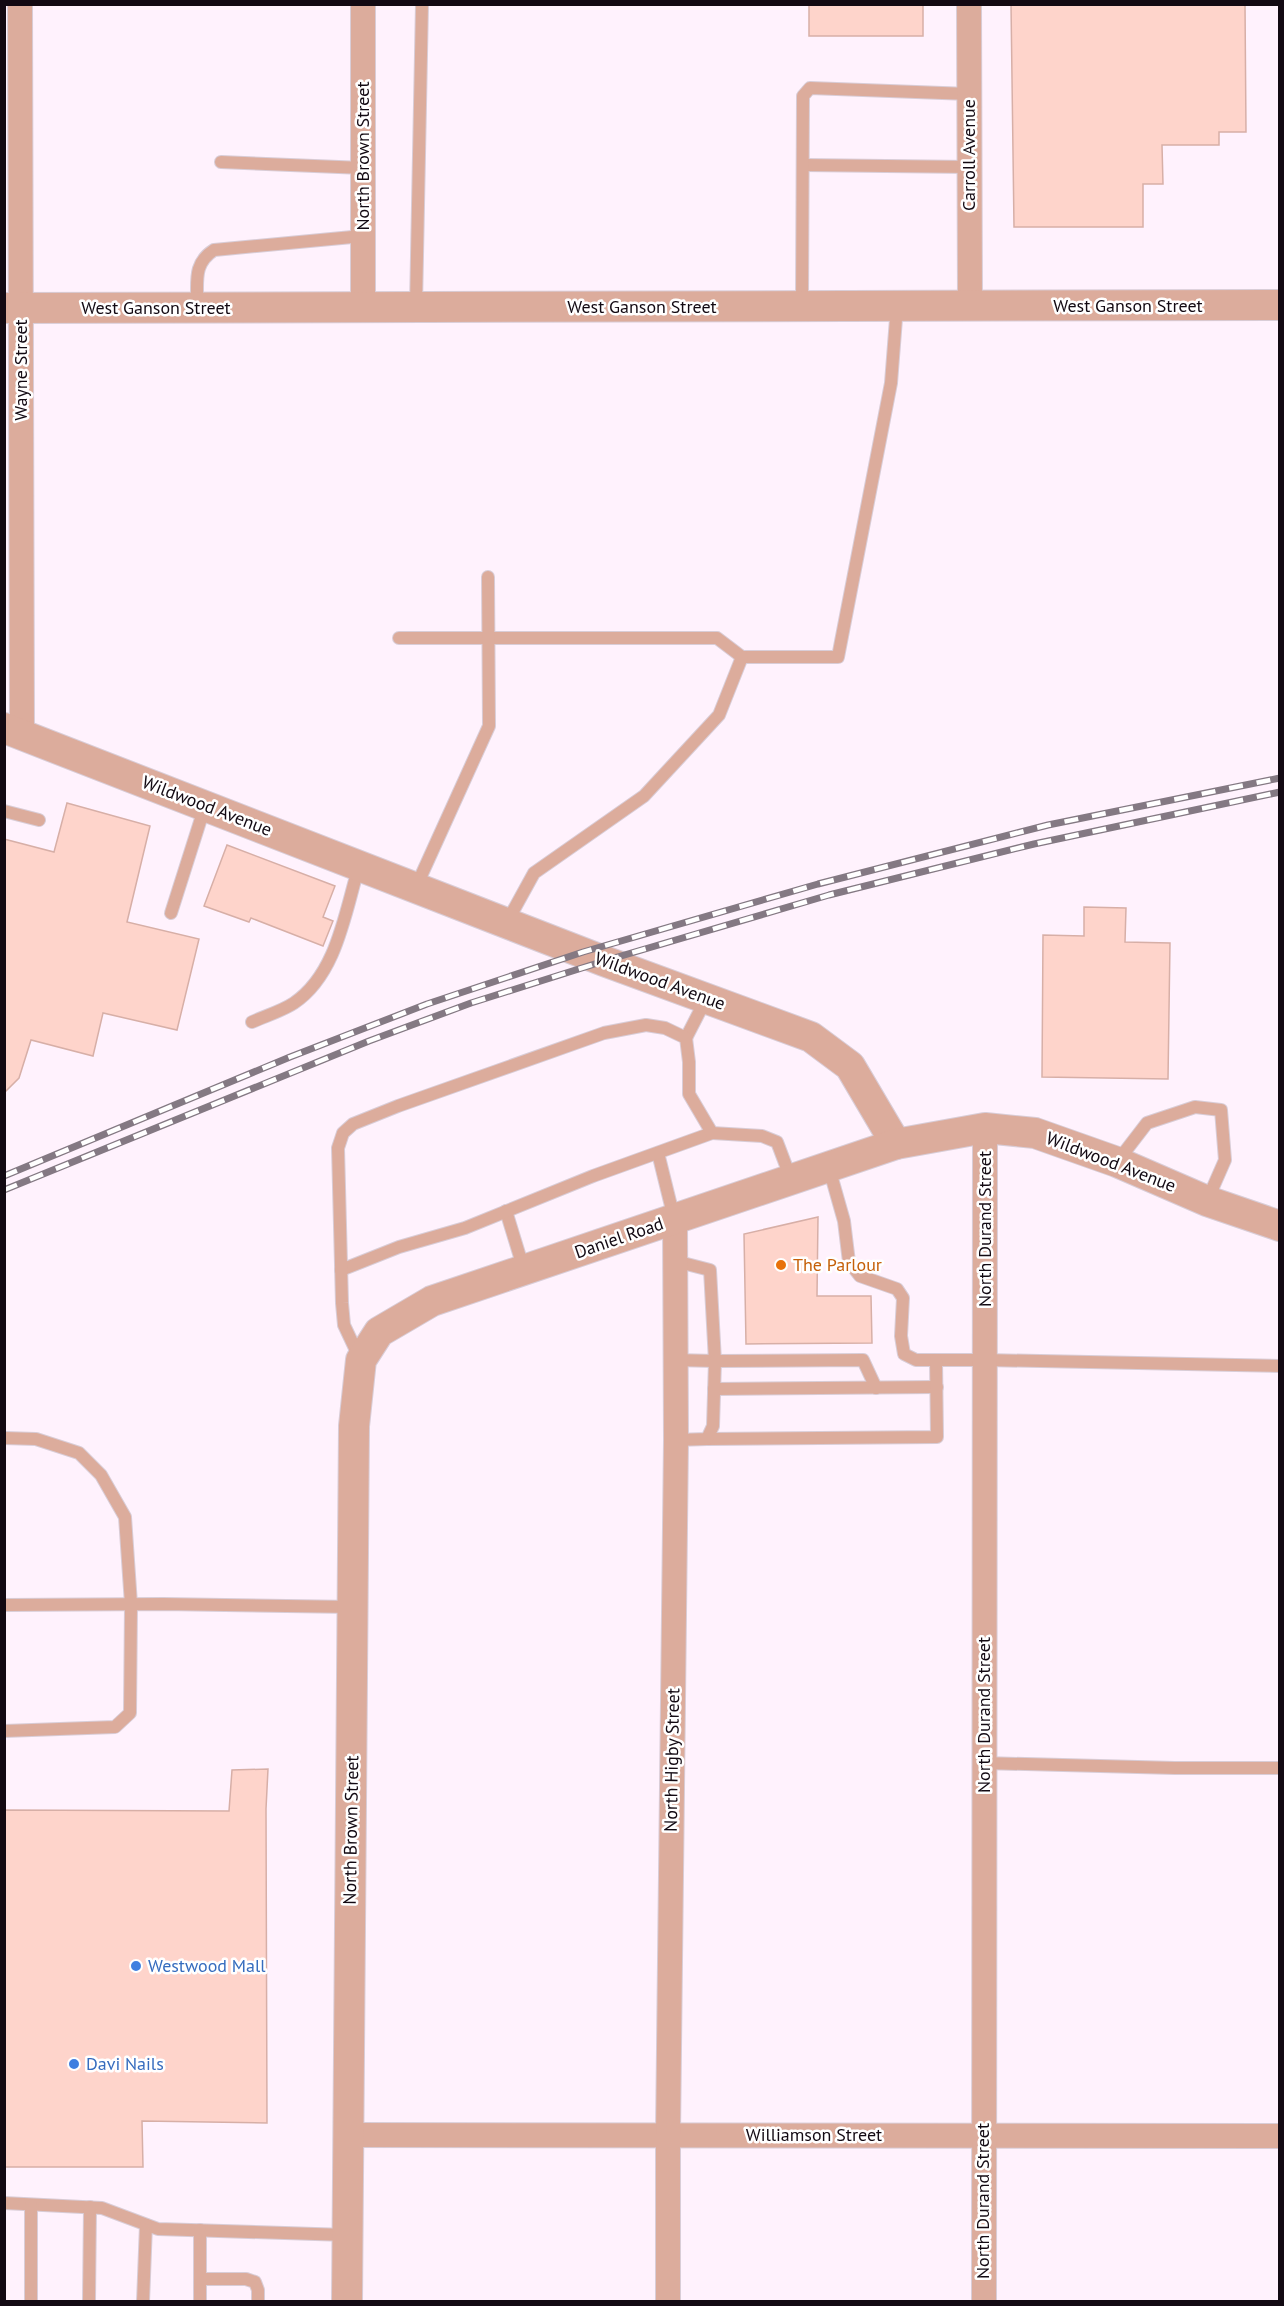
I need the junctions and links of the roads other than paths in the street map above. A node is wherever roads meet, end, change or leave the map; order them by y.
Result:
1 (20, 4) edge
2 (363, 4) edge
3 (422, 4) edge
4 (969, 4) edge
5 (969, 94) junction
6 (221, 162) dead end
7 (802, 165) junction
8 (969, 167) junction
9 (363, 168) junction
10 (363, 236) junction
11 (1280, 305) edge
12 (802, 306) junction
13 (897, 306) junction
14 (970, 306) junction
15 (363, 307) junction
16 (416, 307) junction
17 (13, 308) edge
18 (196, 308) junction
19 (488, 577) dead end
20 (399, 638) dead end
21 (489, 639) junction
22 (742, 657) junction
23 (14, 731) edge
24 (206, 805) junction
25 (4, 811) edge
26 (39, 820) dead end
27 (360, 865) junction
28 (416, 887) junction
29 (171, 913) dead end
30 (507, 922) junction
31 (706, 999) junction
32 (252, 1022) dead end
33 (686, 1038) junction
34 (985, 1128) junction
35 (712, 1133) junction
36 (896, 1144) junction
37 (658, 1153) junction
38 (1118, 1162) junction
39 (829, 1168) junction
40 (791, 1179) junction
41 (1208, 1201) junction
42 (506, 1211) junction
43 (675, 1219) junction
44 (1280, 1226) edge
45 (675, 1261) junction
46 (341, 1269) junction
47 (524, 1270) junction
48 (361, 1360) junction
49 (675, 1360) junction
50 (936, 1360) junction
51 (986, 1360) junction
52 (715, 1361) junction
53 (1280, 1366) edge
54 (936, 1387) junction
55 (876, 1388) junction
56 (714, 1389) junction
57 (4, 1438) edge
58 (707, 1439) junction
59 (676, 1440) junction
60 (131, 1604) junction
61 (4, 1605) edge
62 (353, 1607) junction
63 (4, 1731) edge
64 (984, 1763) junction
65 (1280, 1768) edge
66 (348, 2135) junction
67 (668, 2135) junction
68 (983, 2135) junction
69 (1280, 2136) edge
70 (4, 2203) edge
71 (32, 2205) junction
72 (90, 2207) junction
73 (146, 2224) junction
74 (200, 2230) junction
75 (346, 2235) junction
76 (200, 2279) junction
77 (31, 2301) edge
78 (89, 2301) edge
79 (143, 2301) edge
80 (200, 2301) edge
81 (258, 2301) edge
82 (347, 2301) edge
83 (668, 2301) edge
84 (984, 2301) edge

1 - 17 street, Wayne Street
2 - 9 street, North Brown Street
3 - 16 lane
4 - 5 street, Carroll Avenue
5 - 7 lane
5 - 8 street, Carroll Avenue
6 - 9 lane
7 - 8 lane
7 - 12 lane
8 - 14 street, Carroll Avenue
9 - 10 street, North Brown Street
10 - 15 street, North Brown Street
10 - 18 lane
11 - 14 street, West Ganson Street
12 - 13 street, West Ganson Street
12 - 16 street, West Ganson Street
13 - 14 street, West Ganson Street
13 - 22 lane
15 - 16 street, West Ganson Street
15 - 18 street, West Ganson Street
17 - 18 street, West Ganson Street
17 - 23 street, Wayne Street
19 - 21 lane
20 - 21 lane
21 - 22 lane
21 - 28 lane
22 - 30 lane
23 - 24 street, Wildwood Avenue
24 - 27 street, Wildwood Avenue
24 - 29 lane
25 - 26 lane
27 - 28 street, Wildwood Avenue
27 - 32 lane
28 - 30 street, Wildwood Avenue
30 - 31 street, Wildwood Avenue
31 - 33 lane
31 - 36 street, Wildwood Avenue
33 - 35 lane
33 - 46 lane
34 - 36 street, Wildwood Avenue
34 - 38 street, Wildwood Avenue
34 - 51 street, North Durand Street
35 - 37 lane
35 - 40 lane
36 - 39 street, Daniel Road
37 - 42 lane
37 - 43 lane
38 - 41 street, Wildwood Avenue
38 - 41 lane
39 - 40 street, Daniel Road
39 - 50 lane
40 - 43 street, Daniel Road
41 - 44 street, Wildwood Avenue
42 - 46 lane
42 - 47 lane
43 - 45 street, North Higby Street
43 - 47 street, Daniel Road
45 - 49 street, North Higby Street
45 - 52 lane
46 - 48 lane
47 - 48 street, Daniel Road
48 - 62 street, North Brown Street
49 - 52 lane
49 - 59 street, North Higby Street
50 - 51 lane
50 - 54 lane
51 - 53 lane
51 - 64 street, North Durand Street
52 - 55 lane
52 - 56 lane
54 - 55 lane
54 - 58 lane
55 - 56 lane
56 - 58 lane
57 - 60 lane
58 - 59 lane
59 - 67 street, North Higby Street
60 - 61 lane
60 - 62 lane
60 - 63 lane
62 - 66 street, North Brown Street
64 - 65 lane
64 - 68 street, North Durand Street
66 - 67 street, Williamson Street
66 - 75 street, North Brown Street
67 - 68 street, Williamson Street
67 - 83 street, North Higby Street
68 - 69 street, Williamson Street
68 - 84 street, North Durand Street
70 - 71 lane
71 - 72 lane
71 - 77 lane
72 - 73 lane
72 - 78 lane
73 - 74 lane
73 - 79 lane
74 - 75 lane
74 - 76 lane
75 - 82 street, North Brown Street
76 - 80 lane
76 - 81 lane

